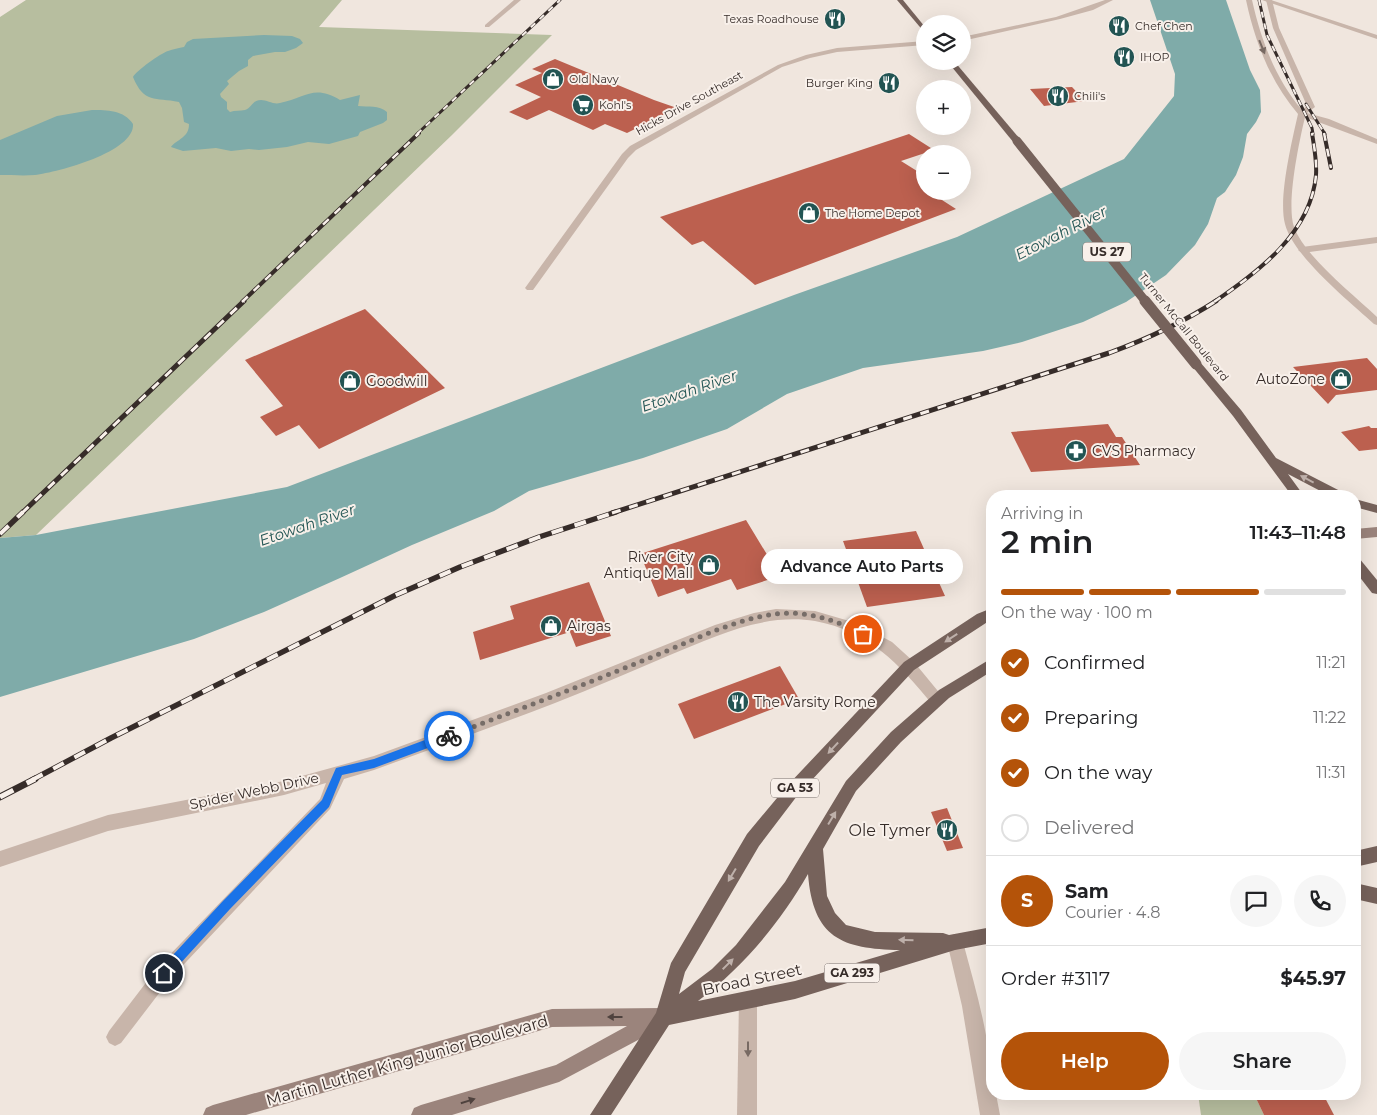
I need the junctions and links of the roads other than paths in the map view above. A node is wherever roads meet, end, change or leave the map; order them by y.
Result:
1 (518, 0) edge
2 (900, 0) edge
3 (1110, 0) edge
4 (1249, 0) edge
5 (1267, 0) edge
6 (916, 20) edge
7 (487, 26) dead end
8 (971, 38) edge
9 (1377, 38) edge
10 (916, 44) edge
11 (958, 70) edge
12 (1302, 114) junction
13 (1377, 142) edge
14 (1377, 240) edge
15 (1302, 250) junction
16 (530, 288) dead end
17 (1377, 322) edge
18 (1273, 461) junction
19 (1294, 490) edge
20 (1329, 490) edge
21 (1361, 505) edge
22 (1377, 509) edge
23 (1377, 532) edge
24 (1361, 533) edge
25 (1361, 569) edge
26 (1377, 589) edge
27 (986, 616) edge
28 (909, 666) junction
29 (986, 668) edge
30 (938, 700) junction
31 (339, 772) junction
32 (816, 846) junction
33 (1377, 854) edge
34 (0, 858) edge
35 (1361, 858) edge
36 (1361, 893) edge
37 (1377, 896) edge
38 (986, 936) edge
39 (955, 942) junction
40 (748, 1000) junction
41 (664, 1017) junction
42 (115, 1037) dead end
43 (986, 1092) edge
44 (987, 1100) edge
45 (213, 1115) edge
46 (421, 1115) edge
47 (600, 1115) edge
48 (747, 1115) edge
49 (990, 1115) edge

1 - 7 street
2 - 6 main road
3 - 8 street
4 -> 12 street
5 - 9 street
5 - 12 street
10 - 16 street, Hicks Drive Southeast
11 - 18 main road, Turner McCall Boulevard / US 27, bridge
12 - 13 street
12 - 15 street
14 - 15 street
15 - 17 street
18 - 19 main road, Turner McCall Boulevard / US 27
20 -> 18 main road
21 - 22 main road
23 - 24 main road
25 - 26 main road
27 -> 28 main road, GA 53
28 - 30 street, Spider Webb Drive
28 - 31 street, Spider Webb Drive
28 -> 41 main road, GA 53
29 - 30 main road, GA 53
32 -> 30 main road, GA 53
31 - 34 street, Spider Webb Drive
31 - 42 street
39 -> 32 main road
41 -> 32 main road, GA 53
33 - 35 main road
36 - 37 main road
38 - 39 main road, Broad Street / GA 293
39 - 40 main road, Broad Street / GA 293
39 - 43 street
40 - 41 main road, Broad Street / GA 293
40 -> 48 street
41 -> 45 main road, Martin Luther King Junior Boulevard / GA 293
46 -> 41 main road, GA 293
41 - 47 main road, GA 53
44 - 49 street

